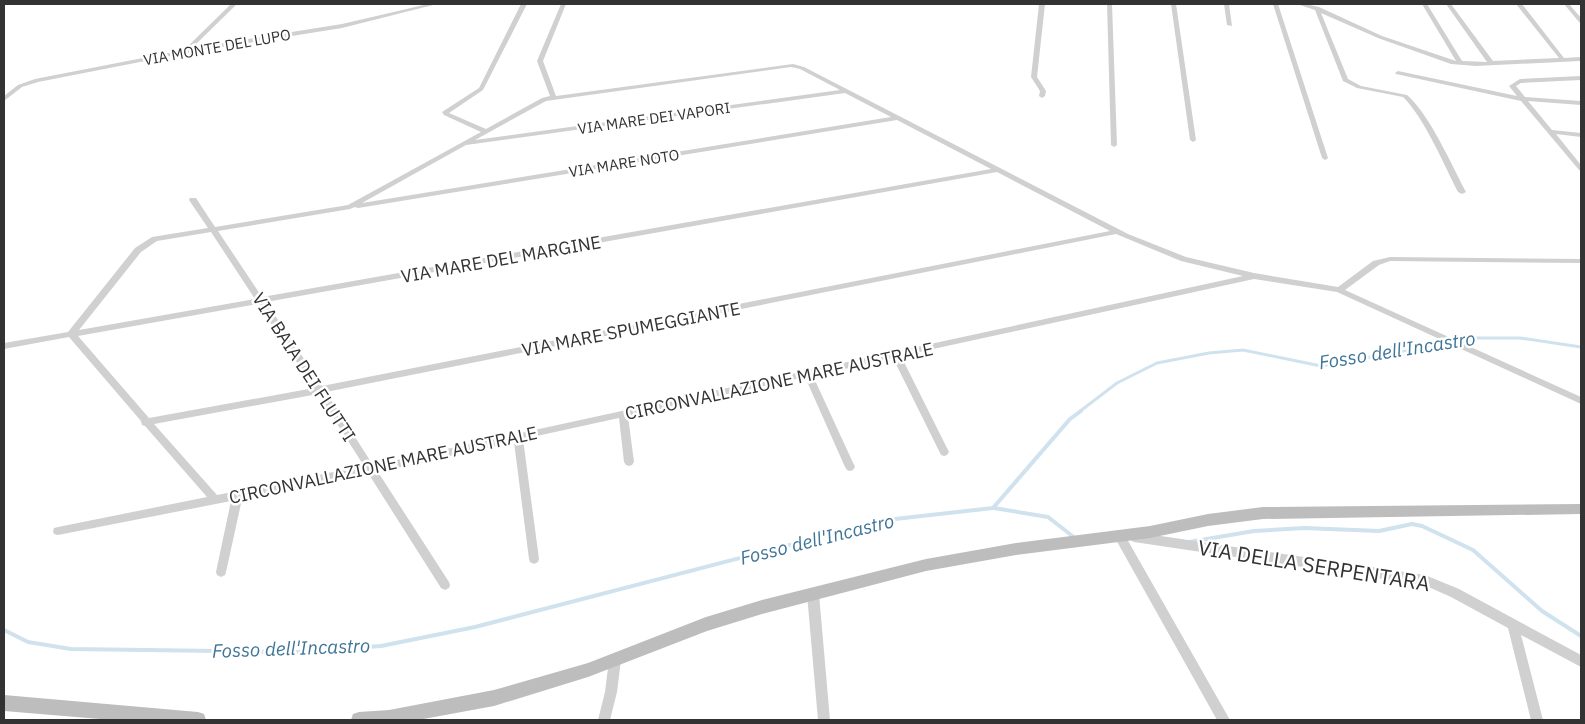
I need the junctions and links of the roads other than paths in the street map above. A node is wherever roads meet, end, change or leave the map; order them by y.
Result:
1 (234, 4) edge
2 (434, 4) edge
3 (524, 4) edge
4 (564, 4) edge
5 (1042, 4) edge
6 (1109, 4) edge
7 (1172, 4) edge
8 (1226, 4) edge
9 (1275, 4) edge
10 (1304, 4) edge
11 (1425, 4) edge
12 (1449, 4) edge
13 (1520, 4) edge
14 (1566, 4) edge
15 (1317, 8) junction
16 (1581, 21) edge
17 (1230, 25) dead end
18 (186, 51) junction
19 (1581, 59) edge
20 (1564, 60) junction
21 (1460, 63) junction
22 (1491, 64) junction
23 (1398, 73) dead end
24 (1581, 78) edge
25 (846, 91) junction
26 (1042, 96) dead end
27 (553, 97) junction
28 (1522, 99) junction
29 (4, 100) edge
30 (1581, 103) edge
31 (897, 118) junction
32 (485, 131) junction
33 (1552, 132) junction
34 (1581, 135) edge
35 (1193, 140) dead end
36 (462, 144) junction
37 (1114, 144) dead end
38 (1325, 158) dead end
39 (1581, 169) edge
40 (997, 170) junction
41 (1462, 192) dead end
42 (194, 200) dead end
43 (350, 207) junction
44 (214, 229) junction
45 (1117, 232) junction
46 (1581, 261) edge
47 (1254, 276) junction
48 (1340, 290) junction
49 (260, 302) junction
50 (1432, 332) joint
51 (70, 334) junction
52 (4, 346) edge
53 (896, 356) junction
54 (808, 375) junction
55 (320, 390) junction
56 (1581, 401) edge
57 (623, 415) junction
58 (145, 422) junction
59 (518, 437) junction
60 (944, 452) dead end
61 (629, 462) dead end
62 (850, 467) dead end
63 (371, 469) junction
64 (237, 497) junction
65 (215, 500) junction
66 (1581, 509) edge
67 (58, 530) dead end
68 (1119, 535) junction
69 (534, 559) dead end
70 (221, 572) dead end
71 (445, 585) dead end
72 (813, 594) junction
73 (1513, 624) junction
74 (615, 660) junction
75 (1581, 661) edge
76 (4, 703) edge
77 (198, 720) edge
78 (359, 720) edge
79 (604, 720) edge
80 (824, 720) edge
81 (1224, 720) edge
82 (1537, 720) edge

1 - 18 street
2 - 18 street, VIA MONTE DEL LUPO
3 - 32 street
4 - 27 street
5 - 26 street
6 - 37 street
7 - 35 street
8 - 17 street
9 - 38 street
10 - 15 street
11 - 21 street
12 - 22 street
13 - 20 street
14 - 16 street
15 - 21 street
15 - 41 street
18 - 29 street, VIA MONTE DEL LUPO
19 - 20 street
20 - 22 street
21 - 22 street
23 - 28 street
24 - 28 street
25 - 27 street, CIRCONVALLAZIONE MARE AUSTRALE
25 - 31 street, CIRCONVALLAZIONE MARE AUSTRALE
25 - 36 street, VIA MARE DEI VAPORI
27 - 32 street, CIRCONVALLAZIONE MARE AUSTRALE
28 - 30 street
28 - 33 street
31 - 40 street, CIRCONVALLAZIONE MARE AUSTRALE
31 - 43 street, VIA MARE NOTO
32 - 36 street, CIRCONVALLAZIONE MARE AUSTRALE
33 - 34 street
33 - 39 street
36 - 43 street, CIRCONVALLAZIONE MARE AUSTRALE
40 - 45 street, CIRCONVALLAZIONE MARE AUSTRALE
40 - 49 street, VIA MARE DEL MARGINE
42 - 44 street, VIA BAIA DEI FLUTTI
43 - 44 street, CIRCONVALLAZIONE MARE AUSTRALE
44 - 49 street, VIA BAIA DEI FLUTTI
44 - 51 street, CIRCONVALLAZIONE MARE AUSTRALE
45 - 47 street, CIRCONVALLAZIONE MARE AUSTRALE
45 - 55 street, VIA MARE SPUMEGGIANTE
46 - 48 street
47 - 48 street, CIRCONVALLAZIONE MARE AUSTRALE
47 - 53 street, CIRCONVALLAZIONE MARE AUSTRALE
48 - 50 street
49 - 51 street, VIA MARE DEL MARGINE
49 - 55 street, VIA BAIA DEI FLUTTI
50 - 56 street
51 - 52 street, VIA MARE DEL MARGINE
51 - 58 street, CIRCONVALLAZIONE MARE AUSTRALE
53 - 54 street, CIRCONVALLAZIONE MARE AUSTRALE
53 - 60 street
54 - 57 street, CIRCONVALLAZIONE MARE AUSTRALE
54 - 62 street
55 - 58 street, VIA MARE SPUMEGGIANTE
55 - 63 street, VIA BAIA DEI FLUTTI
57 - 59 street, CIRCONVALLAZIONE MARE AUSTRALE
57 - 61 street
58 - 65 street, CIRCONVALLAZIONE MARE AUSTRALE
59 - 63 street, CIRCONVALLAZIONE MARE AUSTRALE
59 - 69 street
63 - 64 street, CIRCONVALLAZIONE MARE AUSTRALE
63 - 71 street, VIA BAIA DEI FLUTTI
64 - 65 street, CIRCONVALLAZIONE MARE AUSTRALE
64 - 70 street
65 - 67 street
66 - 68 main road
68 - 72 main road
68 - 73 street, VIA DELLA SERPENTARA
68 - 81 street
72 - 74 main road
72 - 80 street
73 - 75 street, VIA DELLA SERPENTARA
73 - 82 street
74 - 78 main road
74 - 79 street
76 - 77 main road

